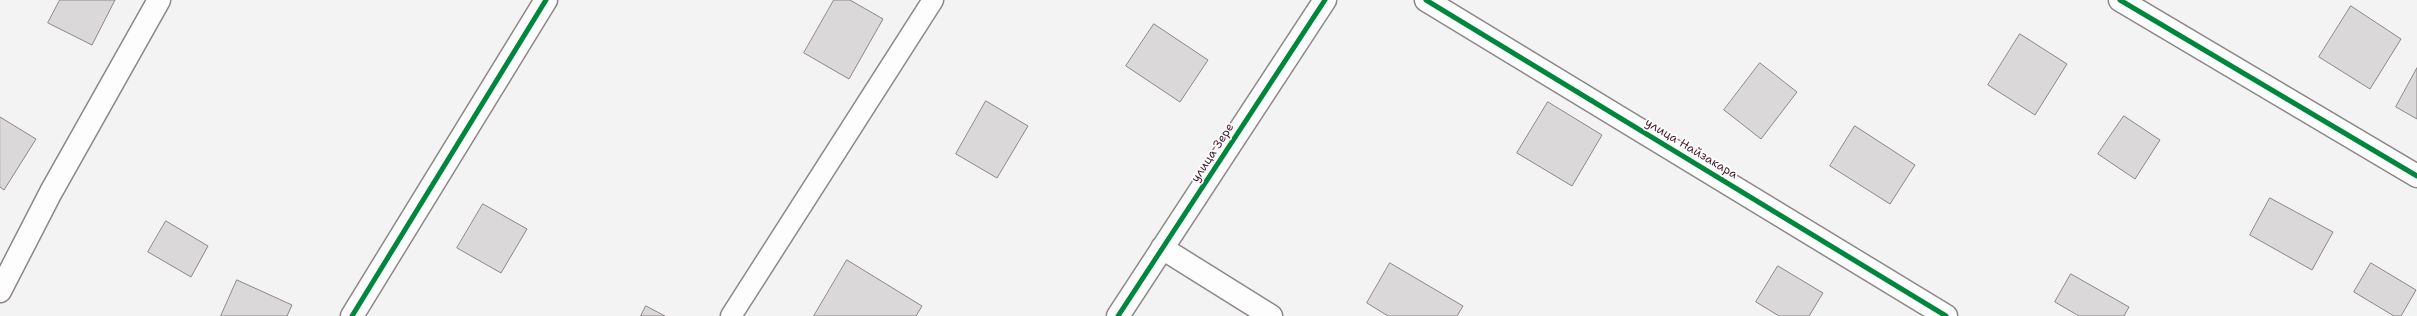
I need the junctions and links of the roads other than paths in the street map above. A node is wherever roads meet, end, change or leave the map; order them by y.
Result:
1 (159, 0) edge
2 (546, 0) edge
3 (933, 0) edge
4 (1325, 0) edge
5 (1426, 0) edge
6 (2120, 0) edge
7 (2417, 176) edge
8 (1162, 248) junction
9 (0, 291) edge
10 (352, 316) edge
11 (731, 316) edge
12 (1118, 316) edge
13 (1271, 316) edge
14 (1946, 316) edge

1 - 9 street
2 - 10 street
3 - 11 lane
4 - 8 street, улица Зере
5 - 14 street, улица Найзакара
6 - 7 street
8 - 12 street, улица Зере
8 - 13 street

